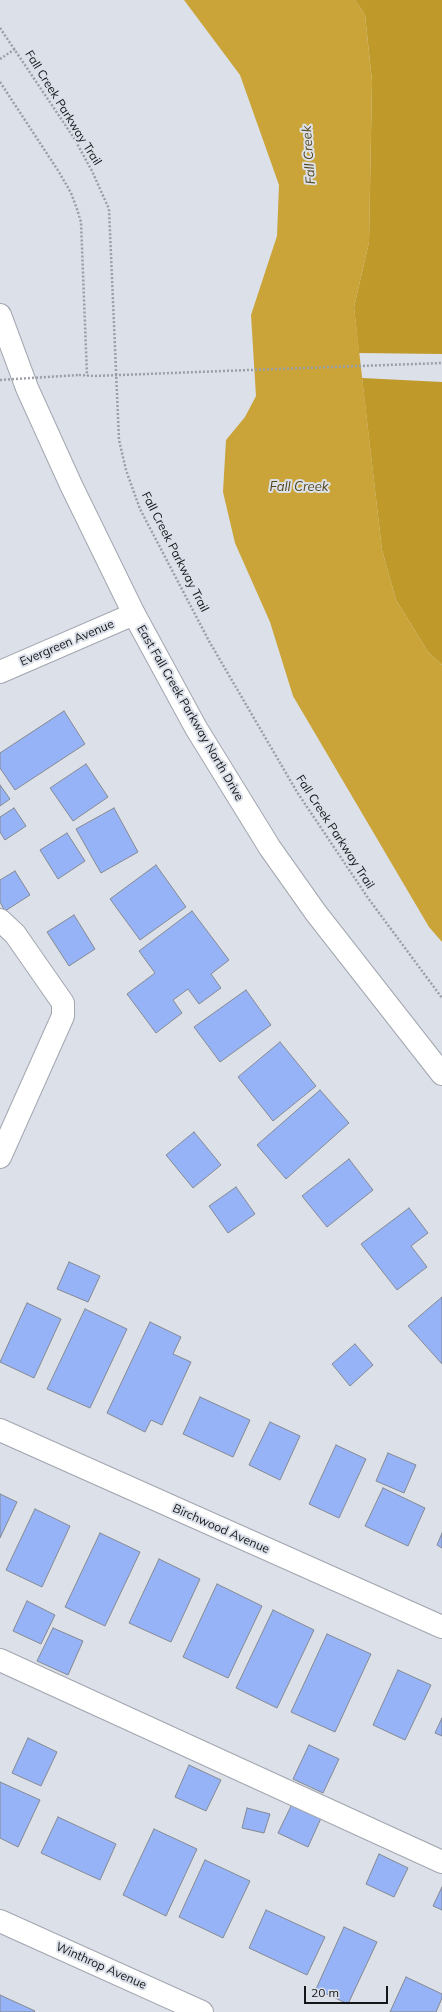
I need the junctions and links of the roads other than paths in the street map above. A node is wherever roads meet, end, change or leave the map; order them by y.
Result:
1 (0, 315) edge
2 (134, 614) junction
3 (0, 672) edge
4 (0, 920) edge
5 (442, 1074) edge
6 (0, 1157) edge
7 (0, 1430) edge
8 (442, 1627) edge
9 (0, 1660) edge
10 (442, 1862) edge
11 (0, 1921) edge
12 (202, 2012) edge

1 - 2 main road, East Fall Creek Parkway North Drive
2 - 3 main road, Evergreen Avenue
2 - 5 main road, East Fall Creek Parkway North Drive
4 - 6 main road
7 - 8 main road, Birchwood Avenue
9 - 10 main road
11 - 12 main road, Winthrop Avenue

